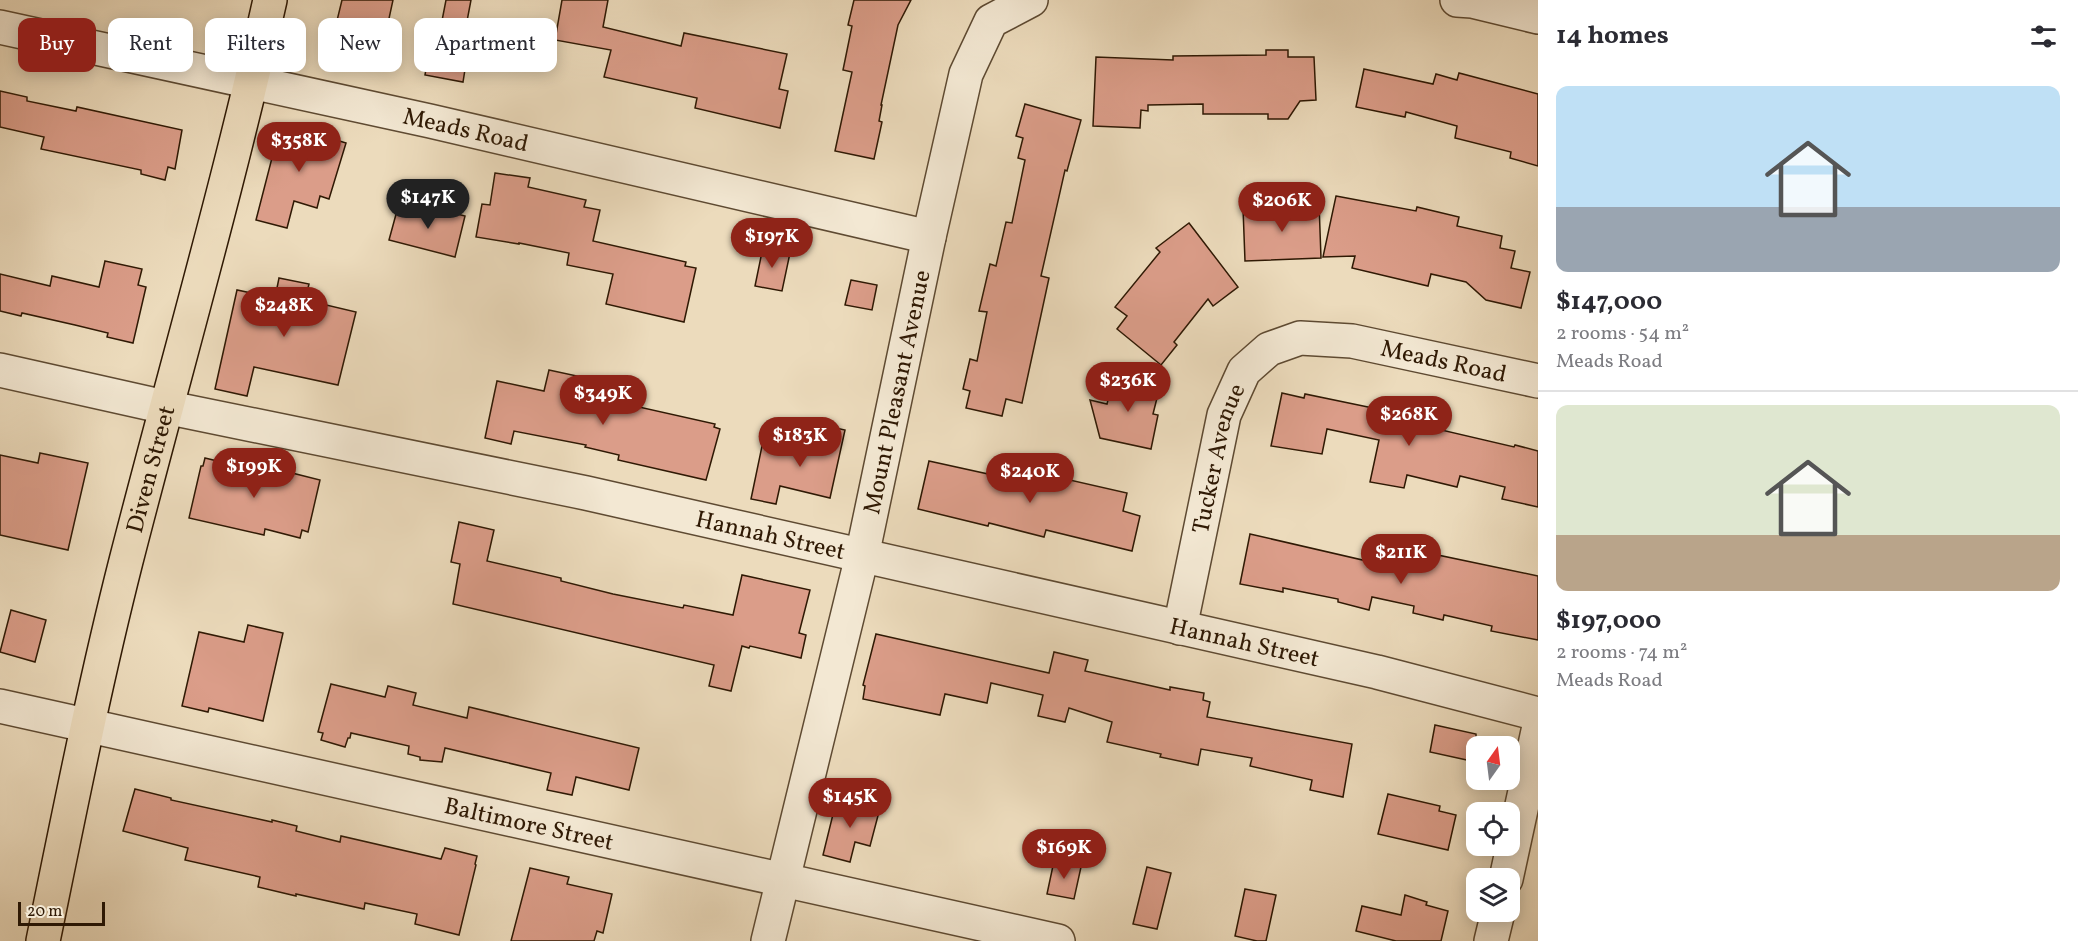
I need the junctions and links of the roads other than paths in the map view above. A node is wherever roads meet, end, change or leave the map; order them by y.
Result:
1 (270, 0) edge
2 (1031, 0) edge
3 (1457, 0) edge
4 (1538, 17) edge
5 (0, 27) edge
6 (252, 82) junction
7 (929, 237) junction
8 (1352, 341) joint
9 (0, 370) edge
10 (1538, 381) edge
11 (165, 408) junction
12 (862, 556) junction
13 (1180, 628) junction
14 (0, 706) edge
15 (1538, 714) edge
16 (87, 725) junction
17 (1538, 731) edge
18 (1508, 868) edge
19 (782, 879) junction
20 (1496, 922) edge
21 (43, 941) edge
22 (768, 941) edge
23 (1058, 941) edge
24 (1491, 941) edge

1 - 6 main road, Diven Street
2 - 7 street, Mount Pleasant Avenue
3 - 4 street
5 - 6 street, Meads Road
6 - 7 street, Meads Road
6 - 11 main road, Diven Street
7 - 12 street, Mount Pleasant Avenue
8 - 10 street, Meads Road
8 - 13 street, Tucker Avenue
9 - 11 street, Hannah Street
11 - 12 street, Hannah Street
11 - 16 main road, Diven Street
12 - 13 street, Hannah Street
12 - 19 street, Mount Pleasant Avenue
13 - 15 street, Hannah Street
14 - 16 street, Baltimore Street
16 - 19 street, Baltimore Street
16 - 21 main road, Diven Street
17 - 18 street
19 - 22 street, Mount Pleasant Avenue
19 - 23 street, Baltimore Street
20 - 24 street

